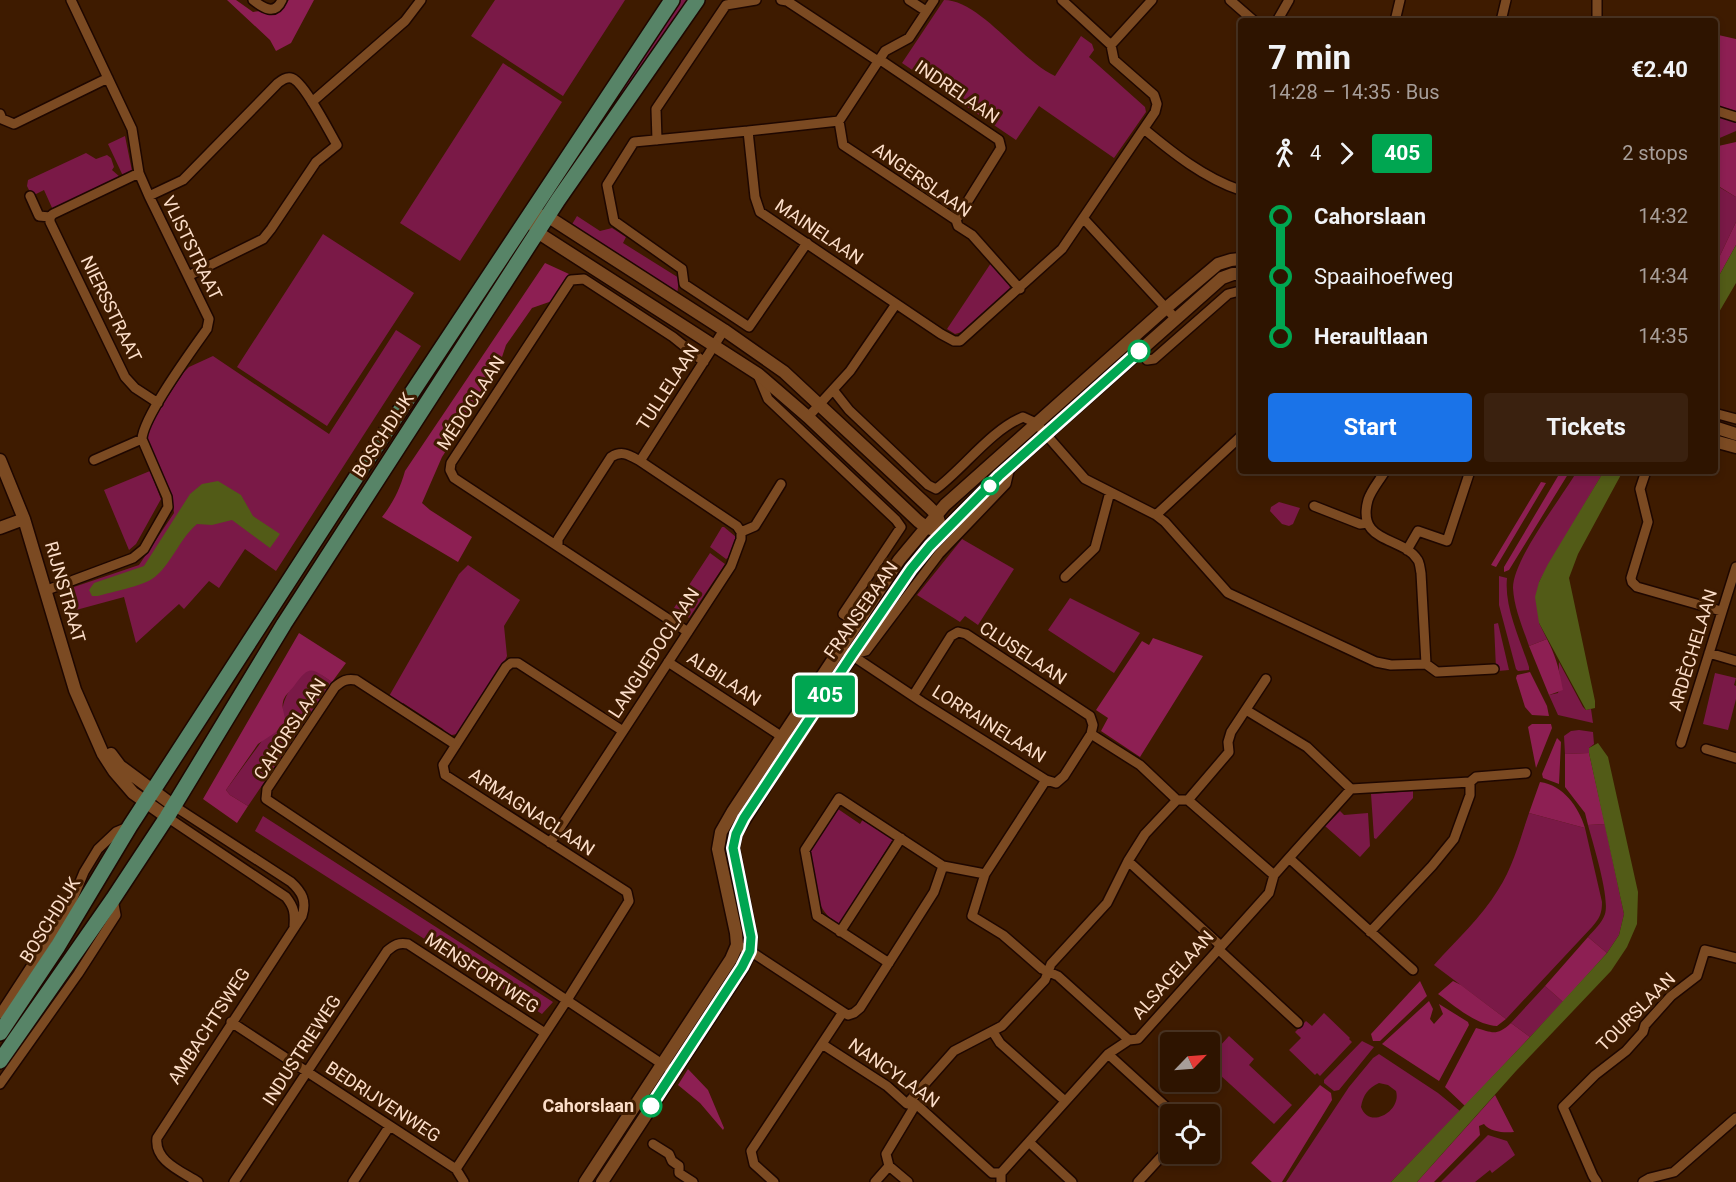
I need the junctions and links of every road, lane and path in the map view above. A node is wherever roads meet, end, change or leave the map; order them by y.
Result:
1 (71, 0) edge
2 (253, 0) edge
3 (282, 0) edge
4 (421, 0) edge
5 (672, 0) edge
6 (697, 0) edge
7 (756, 0) edge
8 (781, 0) edge
9 (909, 0) edge
10 (934, 0) edge
11 (1062, 0) edge
12 (1152, 0) edge
13 (1230, 0) edge
14 (1289, 0) edge
15 (1400, 0) edge
16 (1506, 0) edge
17 (1597, 0) edge
18 (926, 11) junction
19 (1251, 18) edge
20 (1279, 18) edge
21 (1396, 18) edge
22 (1502, 18) edge
23 (1598, 18) edge
24 (1111, 45) junction
25 (879, 60) junction
26 (108, 78) junction
27 (312, 102) junction
28 (1718, 111) edge
29 (0, 114) edge
30 (1736, 117) edge
31 (839, 121) junction
32 (1144, 129) junction
33 (748, 131) junction
34 (657, 140) junction
35 (139, 173) junction
36 (1238, 189) edge
37 (30, 196) dead end
38 (149, 196) junction
39 (529, 215) junction
40 (547, 216) junction
41 (50, 217) junction
42 (1083, 218) junction
43 (956, 220) junction
44 (537, 232) junction
45 (807, 243) junction
46 (1238, 260) edge
47 (1238, 274) edge
48 (188, 276) junction
49 (1020, 289) junction
50 (1238, 292) edge
51 (896, 304) junction
52 (1166, 308) junction
53 (1176, 319) junction
54 (724, 330) junction
55 (714, 346) junction
56 (1139, 351) junction
57 (704, 362) junction
58 (758, 374) junction
59 (834, 391) junction
60 (158, 403) junction
61 (820, 405) junction
62 (1718, 414) edge
63 (808, 417) junction
64 (1736, 419) edge
65 (1036, 423) junction
66 (1718, 428) edge
67 (1046, 434) junction
68 (1736, 434) edge
69 (142, 439) junction
70 (1238, 439) edge
71 (1718, 442) edge
72 (1736, 447) edge
73 (0, 460) edge
74 (94, 460) dead end
75 (640, 461) junction
76 (1010, 467) junction
77 (1383, 474) edge
78 (1469, 474) edge
79 (1645, 474) edge
80 (782, 484) dead end
81 (1110, 492) junction
82 (1314, 506) dead end
83 (937, 515) junction
84 (1156, 515) junction
85 (24, 519) junction
86 (1368, 523) junction
87 (0, 528) edge
88 (927, 528) junction
89 (741, 532) junction
90 (942, 532) junction
91 (558, 546) junction
92 (1407, 550) junction
93 (1736, 567) edge
94 (1065, 576) dead end
95 (47, 590) junction
96 (1721, 611) junction
97 (857, 623) junction
98 (688, 632) junction
99 (840, 648) junction
100 (1709, 653) junction
101 (852, 655) junction
102 (1736, 661) edge
103 (668, 662) junction
104 (1426, 664) junction
105 (1494, 669) dead end
106 (1266, 679) dead end
107 (913, 696) junction
108 (1246, 710) junction
109 (623, 731) junction
110 (1091, 734) junction
111 (787, 740) junction
112 (1682, 743) dead end
113 (456, 745) junction
114 (1706, 749) dead end
115 (1736, 758) edge
116 (1526, 772) dead end
117 (1046, 780) junction
118 (1470, 782) junction
119 (1351, 789) junction
120 (150, 797) junction
121 (1182, 800) junction
122 (171, 811) junction
123 (130, 826) junction
124 (901, 838) junction
125 (550, 843) junction
126 (1289, 858) junction
127 (1128, 861) junction
128 (943, 866) junction
129 (268, 867) junction
130 (985, 874) junction
131 (1274, 875) junction
132 (261, 880) junction
133 (113, 899) junction
134 (294, 926) junction
135 (840, 932) junction
136 (1370, 932) junction
137 (401, 943) joint
138 (737, 945) junction
139 (1220, 948) junction
140 (750, 951) junction
141 (1736, 958) edge
142 (889, 963) junction
143 (1413, 970) dead end
144 (1049, 972) junction
145 (567, 1000) junction
146 (843, 1012) junction
147 (0, 1014) edge
148 (231, 1022) junction
149 (1298, 1023) dead end
150 (993, 1032) junction
151 (0, 1033) edge
152 (545, 1033) junction
153 (1129, 1040) junction
154 (822, 1044) junction
155 (1108, 1054) junction
156 (0, 1061) edge
157 (662, 1064) junction
158 (308, 1072) junction
159 (674, 1072) junction
160 (0, 1084) edge
161 (1065, 1101) junction
162 (911, 1104) junction
163 (1163, 1104) edge
164 (1736, 1118) edge
165 (389, 1127) junction
166 (1029, 1142) junction
167 (653, 1144) dead end
168 (1160, 1158) edge
169 (890, 1166) junction
170 (456, 1169) junction
171 (680, 1173) junction
172 (1001, 1178) edge
173 (198, 1182) edge
174 (234, 1182) edge
175 (353, 1182) edge
176 (464, 1182) edge
177 (585, 1182) edge
178 (602, 1182) edge
179 (673, 1182) edge
180 (693, 1182) edge
181 (774, 1182) edge
182 (875, 1182) edge
183 (908, 1182) edge
184 (1072, 1182) edge
185 (1138, 1182) edge
186 (1597, 1182) edge
187 (1643, 1182) edge

1 - 26 street, VLISTSTRAAT
2 - 3 street
4 - 27 street
5 - 39 main road, BOSCHDIJK
6 - 40 main road, BOSCHDIJK
7 - 34 street
8 - 25 street, INDRELAAN
9 - 18 street
10 - 18 street
11 - 24 street, MAINELAAN
12 - 24 street
13 - 19 street
14 - 20 street
15 - 21 street
16 - 22 street
17 - 23 street
18 - 25 street
24 - 32 street, MAINELAAN
25 - 31 street
25 - 43 street, INDRELAAN
26 - 29 street
26 - 35 street, VLISTSTRAAT
27 - 38 street
27 - 48 street
28 - 30 street
31 - 33 street
31 - 43 street, ANGERSLAAN
32 - 36 street
32 - 42 street, MAINELAAN
33 - 34 street
33 - 45 street, MAINELAAN
34 - 45 street
35 - 38 street, VLISTSTRAAT
35 - 41 street
37 - 41 street, NIERSSTRAAT
38 - 48 street, VLISTSTRAAT
39 - 40 street
39 - 44 street
39 - 120 main road, BOSCHDIJK
40 - 44 main road, BOSCHDIJK
40 - 54 street
41 - 60 street, NIERSSTRAAT
42 - 49 street, MAINELAAN
42 - 52 street
43 - 49 street, ANGERSLAAN
44 - 55 street
44 - 122 main road, BOSCHDIJK
45 - 51 street, MAINELAAN
46 - 52 street, FRANSEBAAN
47 - 53 street, FRANSEBAAN
48 - 60 street, VLISTSTRAAT
49 - 51 street, MAINELAAN
50 - 56 street
51 - 59 street
52 - 53 street
52 - 65 street, FRANSEBAAN
53 - 56 street, FRANSEBAAN
54 - 55 street, TULLELAAN
54 - 61 street
55 - 57 street, TULLELAAN
55 - 58 street
56 - 67 street, FRANSEBAAN
57 - 75 street, TULLELAAN
57 - 91 street, MÉDOCLAAN
58 - 63 street
58 - 97 street, FRANSEBAAN
59 - 61 street
59 - 65 street
60 - 69 street, VLISTSTRAAT
61 - 63 street
61 - 83 street
62 - 64 street
63 - 88 street
65 - 67 street
65 - 83 street, FRANSEBAAN
66 - 68 street
67 - 76 street, FRANSEBAAN
67 - 81 street
69 - 74 street
69 - 95 street
70 - 84 street
71 - 72 street
73 - 85 street, RIJNSTRAAT
75 - 89 street
75 - 91 street
76 - 90 street, FRANSEBAAN
76 - 101 street
77 - 86 street
78 - 92 street
79 - 96 street
80 - 89 street
81 - 84 street
81 - 94 street
82 - 86 street
83 - 88 street, FRANSEBAAN
83 - 90 street
84 - 104 street
85 - 87 street
85 - 95 street, RIJNSTRAAT
86 - 92 street
88 - 90 street
88 - 97 street, FRANSEBAAN
89 - 98 street, LANGUEDOCLAAN
90 - 101 street, FRANSEBAAN
91 - 98 street
92 - 104 street
93 - 96 street, ARDÈCHELAAN
95 - 120 street, RIJNSTRAAT
96 - 100 street, ARDÈCHELAAN
97 - 99 street, FRANSEBAAN
98 - 103 street, LANGUEDOCLAAN
99 - 101 street, LORRAINELAAN
99 - 111 street, FRANSEBAAN
100 - 102 street
100 - 112 street, ARDÈCHELAAN
101 - 107 street, LORRAINELAAN
101 - 111 street, FRANSEBAAN
103 - 109 street, LANGUEDOCLAAN
103 - 111 street, ALBILAAN
104 - 105 street
106 - 108 street
107 - 110 street, CLUSELAAN
107 - 117 street, LORRAINELAAN
108 - 119 street
108 - 121 street
109 - 113 street, ARMAGNACLAAN
109 - 125 street, LANGUEDOCLAAN
110 - 117 street, LORRAINELAAN
110 - 121 street
111 - 138 street, FRANSEBAAN
111 - 140 street, FRANSEBAAN
113 - 125 street, ARMAGNACLAAN
113 - 145 street, CAHORSLAAN
114 - 115 street
116 - 118 street
117 - 130 street
118 - 119 street
118 - 136 street
119 - 126 street, ALSACELAAN
120 - 122 street, RIJNSTRAAT
120 - 123 main road, BOSCHDIJK
121 - 127 street
121 - 131 street
122 - 129 street, AMBACHTSWEG
122 - 132 street
122 - 133 main road, BOSCHDIJK
123 - 147 street, BOSCHDIJK
123 - 151 main road, BOSCHDIJK
124 - 128 street
124 - 135 street
124 - 135 street
125 - 145 street, ARMAGNACLAAN
126 - 131 street, ALSACELAAN
126 - 136 street
127 - 139 street
127 - 144 street
128 - 130 street
128 - 142 street
129 - 132 street
129 - 134 street, AMBACHTSWEG
130 - 144 street
131 - 139 street, ALSACELAAN
132 - 134 street
133 - 156 main road, BOSCHDIJK
133 - 160 street, BOSCHDIJK
134 - 148 street, AMBACHTSWEG
135 - 142 street
136 - 143 street
137 - 152 street, MENSFORTWEG
137 - 158 street, INDUSTRIEWEG
138 - 140 street
138 - 157 street
139 - 149 street
139 - 153 street, ALSACELAAN
140 - 146 street
140 - 159 street
141 - 186 street, TOURSLAAN
142 - 146 street
144 - 150 street
144 - 153 street
145 - 152 street
145 - 157 street, CAHORSLAAN
146 - 154 street
148 - 158 street, BEDRIJVENWEG
148 - 173 street, AMBACHTSWEG
150 - 161 street
150 - 162 street
152 - 170 street
153 - 155 street, ALSACELAAN
154 - 162 street, NANCYLAAN
154 - 181 street
155 - 161 street, ALSACELAAN
155 - 163 street
157 - 159 street, CAHORSLAAN
157 - 177 street
158 - 165 street, BEDRIJVENWEG
158 - 174 street, INDUSTRIEWEG
159 - 178 street
161 - 166 street, ALSACELAAN
162 - 169 street
162 - 172 street, NANCYLAAN
164 - 187 street
165 - 170 street, BEDRIJVENWEG
165 - 175 street
166 - 172 street, ALSACELAAN
166 - 184 street
167 - 171 street
168 - 185 street
169 - 182 street
169 - 183 street
170 - 176 street
171 - 179 street
171 - 180 street

